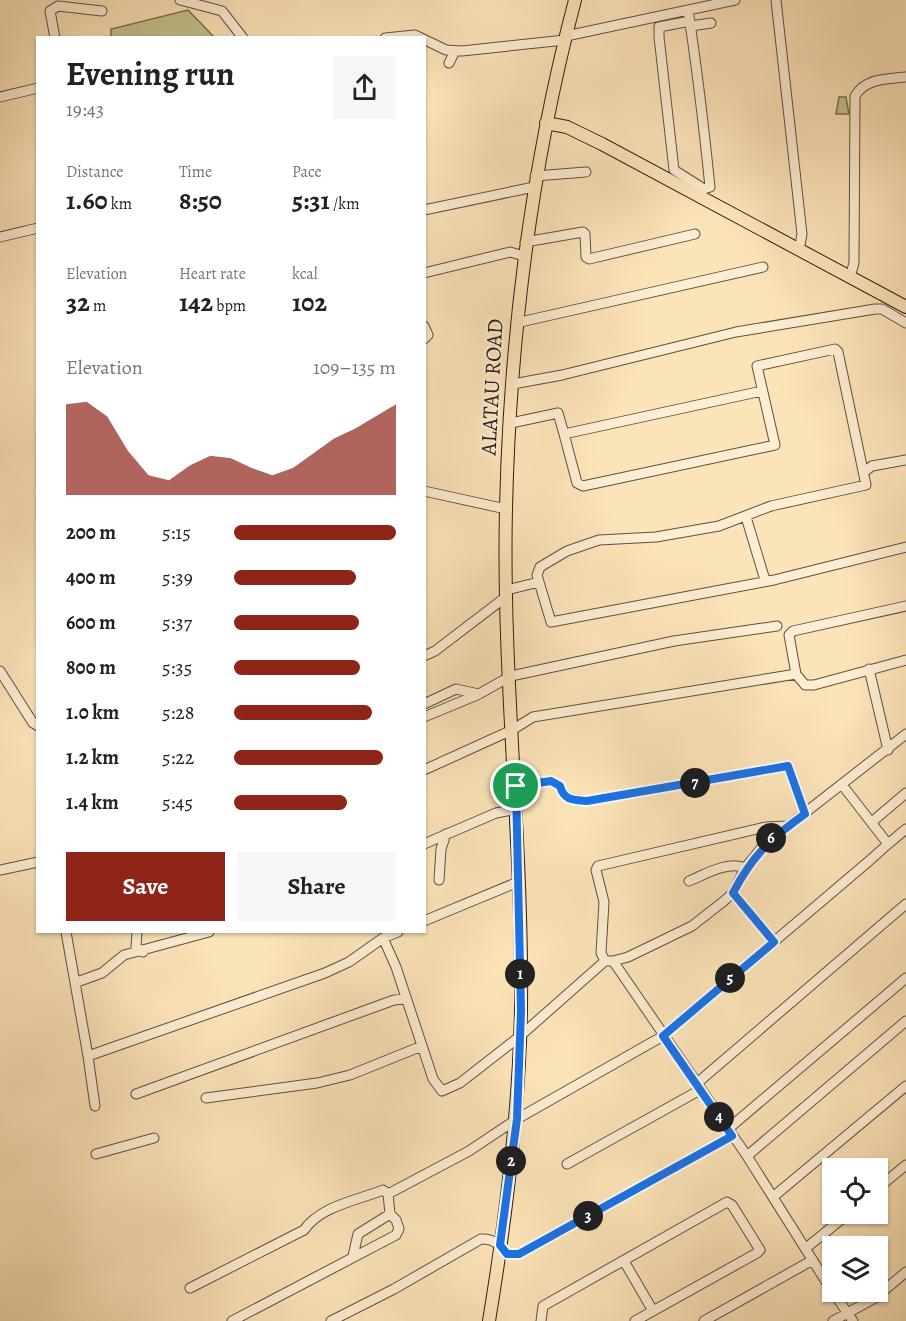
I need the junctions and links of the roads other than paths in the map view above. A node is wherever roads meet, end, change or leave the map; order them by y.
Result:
1 (180, 0) edge
2 (575, 0) edge
3 (735, 0) edge
4 (776, 0) edge
5 (688, 10) junction
6 (102, 11) dead end
7 (711, 22) dead end
8 (690, 24) junction
9 (55, 36) edge
10 (241, 36) edge
11 (400, 36) edge
12 (419, 36) edge
13 (565, 38) junction
14 (426, 40) edge
15 (455, 51) junction
16 (449, 63) dead end
17 (906, 77) edge
18 (36, 88) edge
19 (0, 97) edge
20 (546, 123) junction
21 (586, 172) dead end
22 (535, 182) junction
23 (426, 209) edge
24 (36, 228) edge
25 (695, 234) dead end
26 (0, 237) edge
27 (525, 242) junction
28 (799, 250) junction
29 (524, 256) junction
30 (763, 267) dead end
31 (426, 273) edge
32 (850, 277) junction
33 (906, 307) edge
34 (516, 323) junction
35 (906, 323) edge
36 (513, 384) junction
37 (762, 392) junction
38 (511, 423) junction
39 (564, 434) junction
40 (906, 460) edge
41 (864, 472) junction
42 (426, 491) edge
43 (506, 509) junction
44 (746, 517) junction
45 (906, 547) edge
46 (765, 580) junction
47 (539, 582) junction
48 (507, 596) junction
49 (906, 606) edge
50 (777, 626) dead end
51 (426, 655) edge
52 (906, 660) edge
53 (869, 669) junction
54 (0, 671) edge
55 (796, 674) junction
56 (511, 681) junction
57 (479, 694) junction
58 (426, 703) edge
59 (426, 716) edge
60 (36, 725) edge
61 (512, 730) junction
62 (906, 734) edge
63 (888, 750) junction
64 (426, 769) edge
65 (516, 786) junction
66 (843, 786) junction
67 (906, 793) edge
68 (517, 809) junction
69 (805, 814) junction
70 (873, 821) junction
71 (787, 826) junction
72 (906, 829) edge
73 (446, 834) junction
74 (426, 843) edge
75 (888, 844) junction
76 (36, 862) edge
77 (745, 868) junction
78 (0, 870) edge
79 (439, 880) dead end
80 (689, 881) dead end
81 (518, 882) junction
82 (733, 893) junction
83 (906, 904) edge
84 (426, 920) edge
85 (66, 933) edge
86 (137, 933) edge
87 (207, 933) edge
88 (396, 933) edge
89 (383, 938) junction
90 (774, 942) junction
91 (143, 952) junction
92 (609, 961) junction
93 (906, 978) edge
94 (77, 982) junction
95 (406, 999) junction
96 (906, 1021) edge
97 (663, 1036) junction
98 (519, 1037) junction
99 (422, 1046) junction
100 (88, 1056) junction
101 (906, 1086) edge
102 (698, 1087) junction
103 (136, 1094) dead end
104 (206, 1098) dead end
105 (95, 1106) dead end
106 (517, 1119) junction
107 (730, 1132) junction
108 (154, 1138) dead end
109 (96, 1154) dead end
110 (747, 1156) junction
111 (567, 1164) dead end
112 (906, 1165) edge
113 (888, 1180) edge
114 (388, 1194) junction
115 (773, 1197) junction
116 (390, 1214) junction
117 (836, 1224) edge
118 (500, 1245) junction
119 (806, 1248) junction
120 (353, 1256) junction
121 (624, 1261) junction
122 (811, 1261) junction
123 (906, 1272) edge
124 (822, 1276) edge
125 (190, 1288) dead end
126 (840, 1302) edge
127 (653, 1311) junction
128 (850, 1318) edge
129 (232, 1321) edge
130 (331, 1321) edge
131 (489, 1321) edge
132 (541, 1321) edge
133 (635, 1321) edge
134 (704, 1321) edge
135 (833, 1321) edge

1 - 10 street
2 - 13 main road, ALATAU ROAD
3 - 5 street
4 - 28 street
5 - 8 street
5 - 13 street
6 - 9 street
7 - 8 street
8 - 8 street
11 - 12 street
13 - 15 street
13 - 20 main road, ALATAU ROAD
14 - 15 street
15 - 16 street
17 - 32 street
18 - 19 street
20 - 22 main road, ALATAU ROAD
20 - 28 main road
21 - 22 street
22 - 23 street
22 - 27 main road, ALATAU ROAD
24 - 26 street
25 - 27 street
27 - 29 main road, ALATAU ROAD
28 - 32 main road
29 - 31 street
29 - 34 main road, ALATAU ROAD
30 - 34 street
32 - 33 main road
34 - 36 main road, ALATAU ROAD
35 - 36 street
36 - 38 main road, ALATAU ROAD
37 - 39 street
37 - 39 street
37 - 41 street
38 - 39 street
38 - 43 main road, ALATAU ROAD
40 - 41 street
41 - 44 street
42 - 43 street
43 - 48 main road, ALATAU ROAD
44 - 46 street
44 - 47 street
45 - 46 street
46 - 47 street
47 - 48 street
48 - 51 street
48 - 56 main road, ALATAU ROAD
49 - 55 street
50 - 56 street
52 - 53 street
53 - 55 street
53 - 63 street
54 - 60 street
55 - 61 street
56 - 57 street
56 - 61 main road, ALATAU ROAD
57 - 58 street
57 - 59 street
61 - 64 street
61 - 65 main road, ALATAU ROAD
62 - 63 street
63 - 66 street
65 - 68 main road, ALATAU ROAD
65 - 69 street
66 - 69 street
66 - 70 street
67 - 70 street
68 - 73 street
68 - 81 main road, ALATAU ROAD
69 - 71 street
70 - 75 street
71 - 77 street
71 - 92 street
72 - 75 street
73 - 74 street
73 - 79 street
75 - 90 street
76 - 78 street
77 - 80 street
77 - 82 street
81 - 84 street
81 - 98 main road, ALATAU ROAD
82 - 90 street
82 - 92 street
83 - 102 street
85 - 94 street
86 - 91 street
87 - 91 street
88 - 89 street
89 - 95 street
89 - 100 street
90 - 97 street
91 - 94 street
92 - 97 street
92 - 98 street
93 - 107 street
94 - 100 street
95 - 99 street
95 - 103 street
96 - 110 street
97 - 102 street
97 - 106 street
98 - 99 street
98 - 106 main road, ALATAU ROAD
99 - 104 street
100 - 105 street
101 - 115 street
102 - 107 street
102 - 111 street
106 - 114 street
106 - 118 main road, ALATAU ROAD
107 - 110 street
107 - 118 street
108 - 109 street
110 - 115 street
112 - 113 street
114 - 116 street
114 - 125 street
115 - 119 street
116 - 120 street
116 - 120 street
117 - 119 street
118 - 130 street
118 - 131 main road, ALATAU ROAD
119 - 122 street
120 - 129 street
121 - 127 street
121 - 127 street
121 - 132 street
122 - 124 street
122 - 134 street
123 - 128 street
126 - 128 street
127 - 133 street
128 - 135 street

